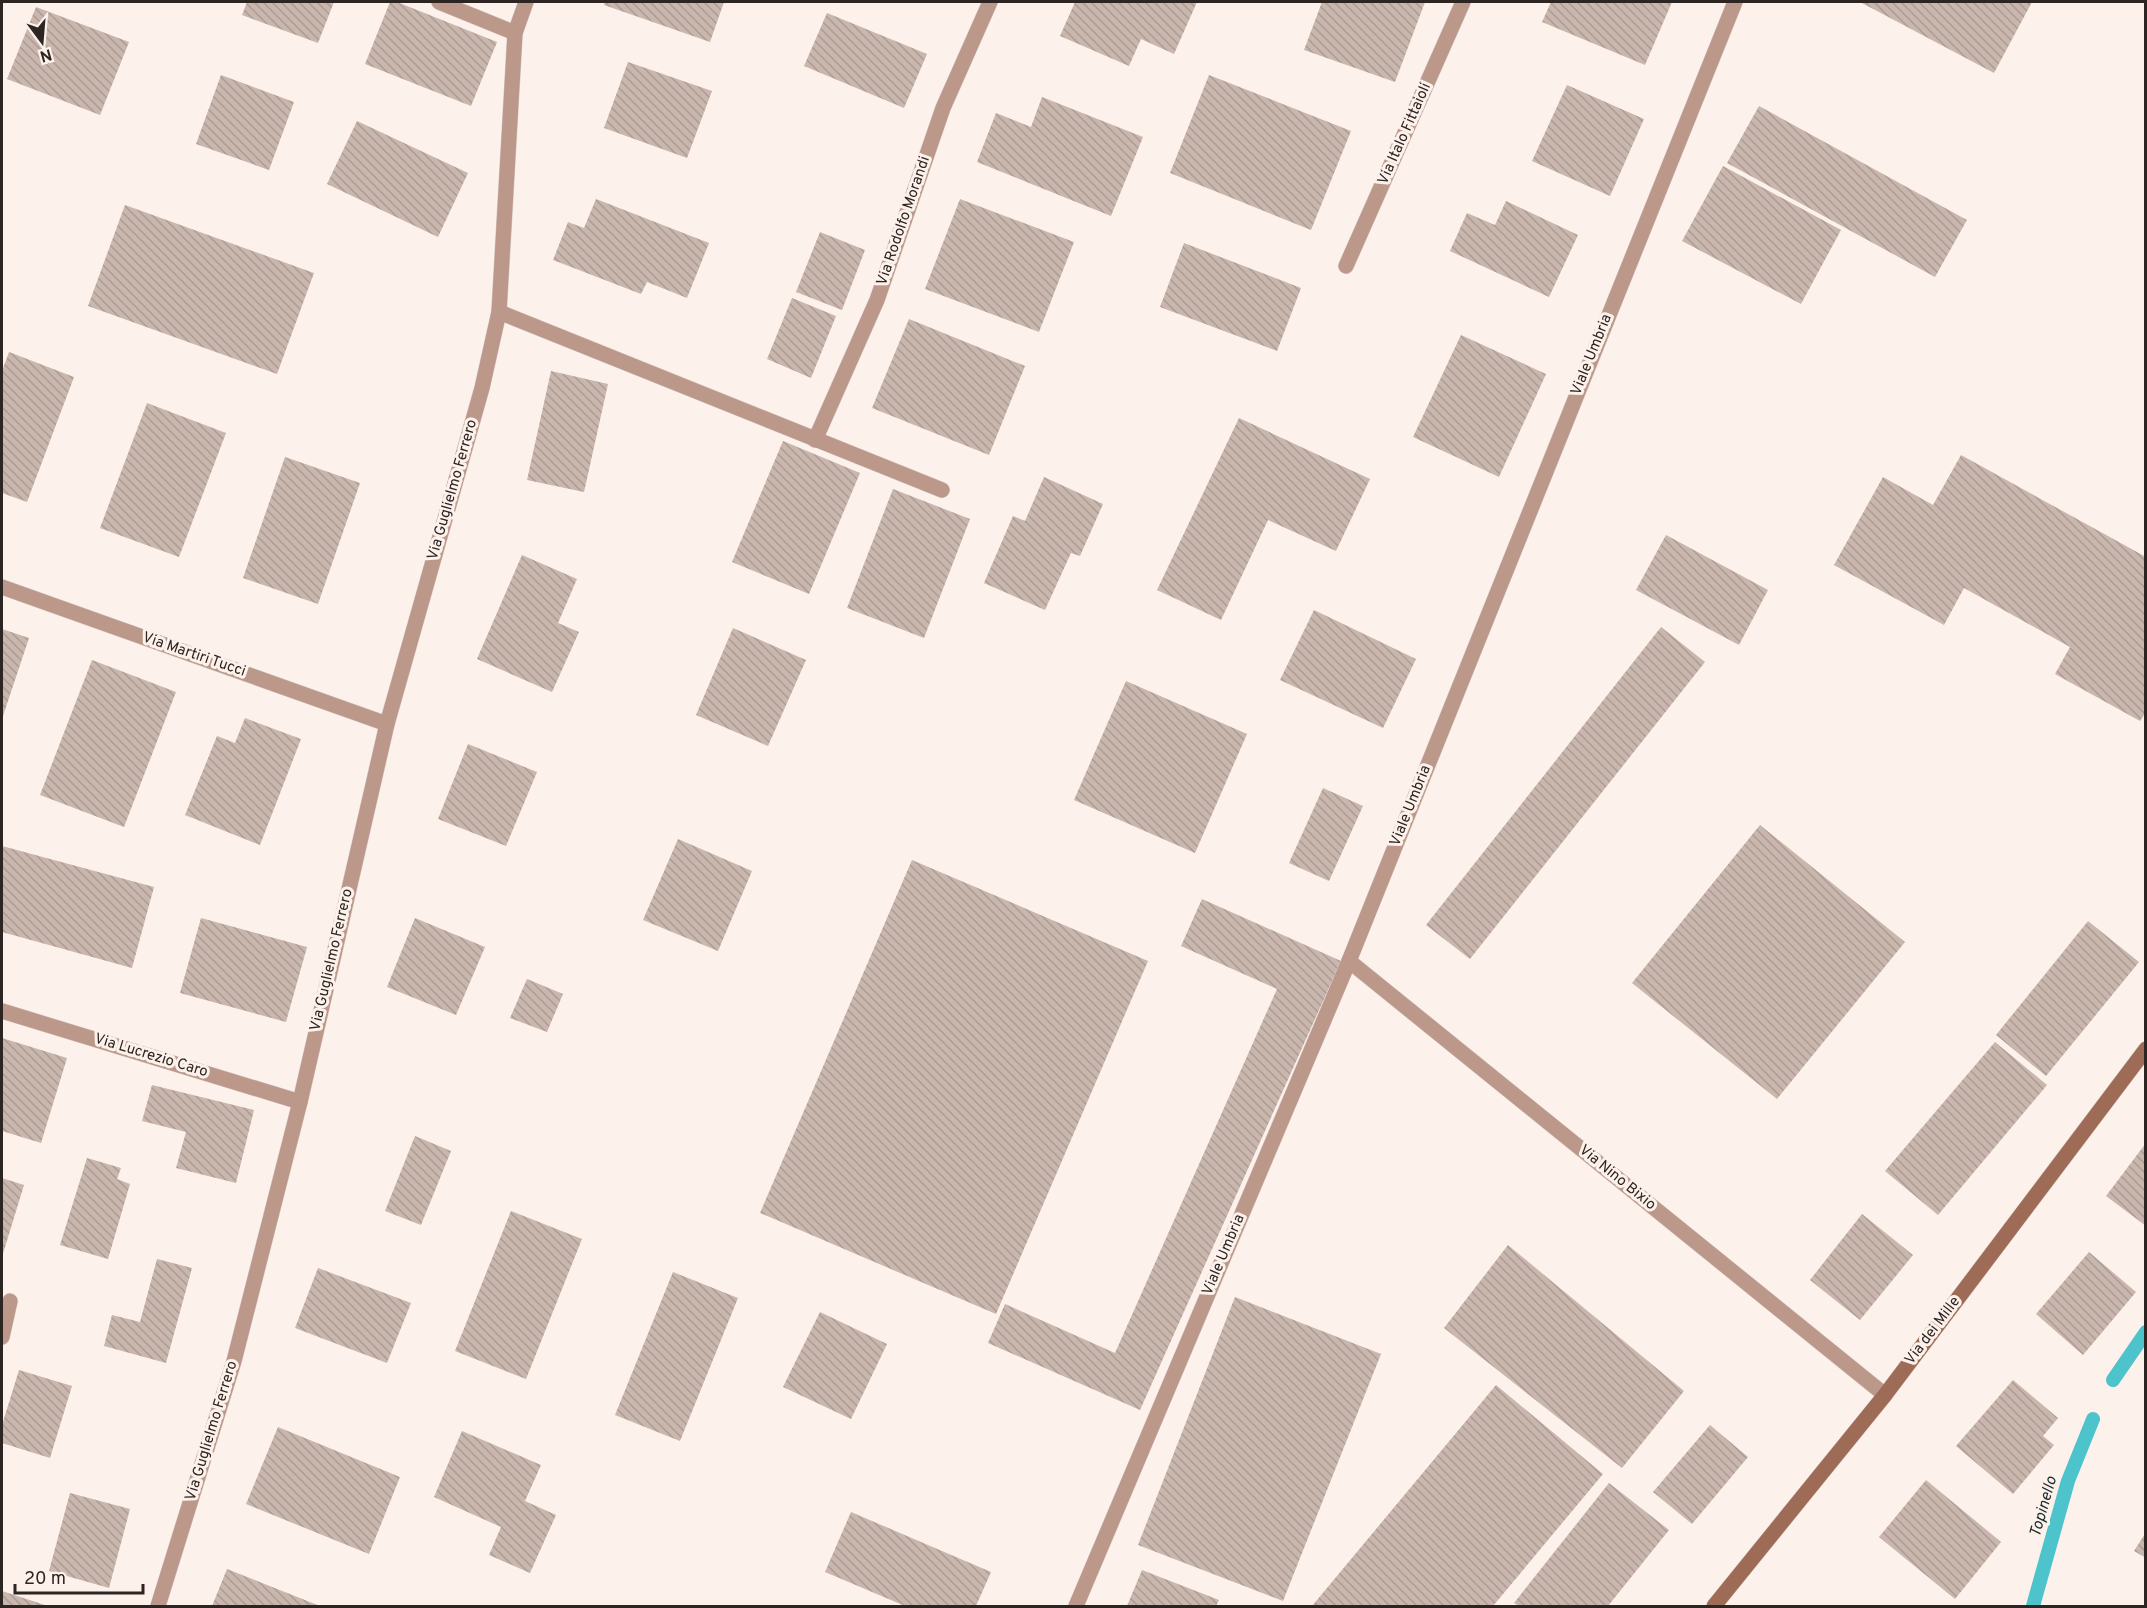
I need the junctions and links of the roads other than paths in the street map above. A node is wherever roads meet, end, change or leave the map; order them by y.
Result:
1 (439, 2) edge
2 (526, 2) edge
3 (990, 2) edge
4 (1463, 2) edge
5 (1735, 2) edge
6 (515, 33) junction
7 (1346, 266) dead end
8 (499, 312) junction
9 (815, 440) junction
10 (942, 490) dead end
11 (2, 587) edge
12 (387, 724) junction
13 (1349, 961) junction
14 (2, 1011) edge
15 (2145, 1049) edge
16 (300, 1102) junction
17 (10, 1301) dead end
18 (2, 1337) edge
19 (1885, 1395) junction
20 (158, 1606) edge
21 (1076, 1606) edge
22 (1714, 1606) edge

1 - 6 street
2 - 6 street, Via Guglielmo Ferrero
3 - 9 street, Via Rodolfo Morandi
4 - 7 street, Via Italo Fittaioli
5 - 13 street, Viale Umbria
6 - 8 street, Via Guglielmo Ferrero
8 - 9 street
8 - 12 street, Via Guglielmo Ferrero
9 - 10 street
11 - 12 street, Via Martiri Tucci
12 - 16 street, Via Guglielmo Ferrero
13 - 19 street, Via Nino Bixio
13 - 21 street, Viale Umbria
14 - 16 street, Via Lucrezio Caro
15 - 19 main road, Via dei Mille
16 - 20 street, Via Guglielmo Ferrero
17 - 18 street
19 - 22 main road, Via dei Mille

